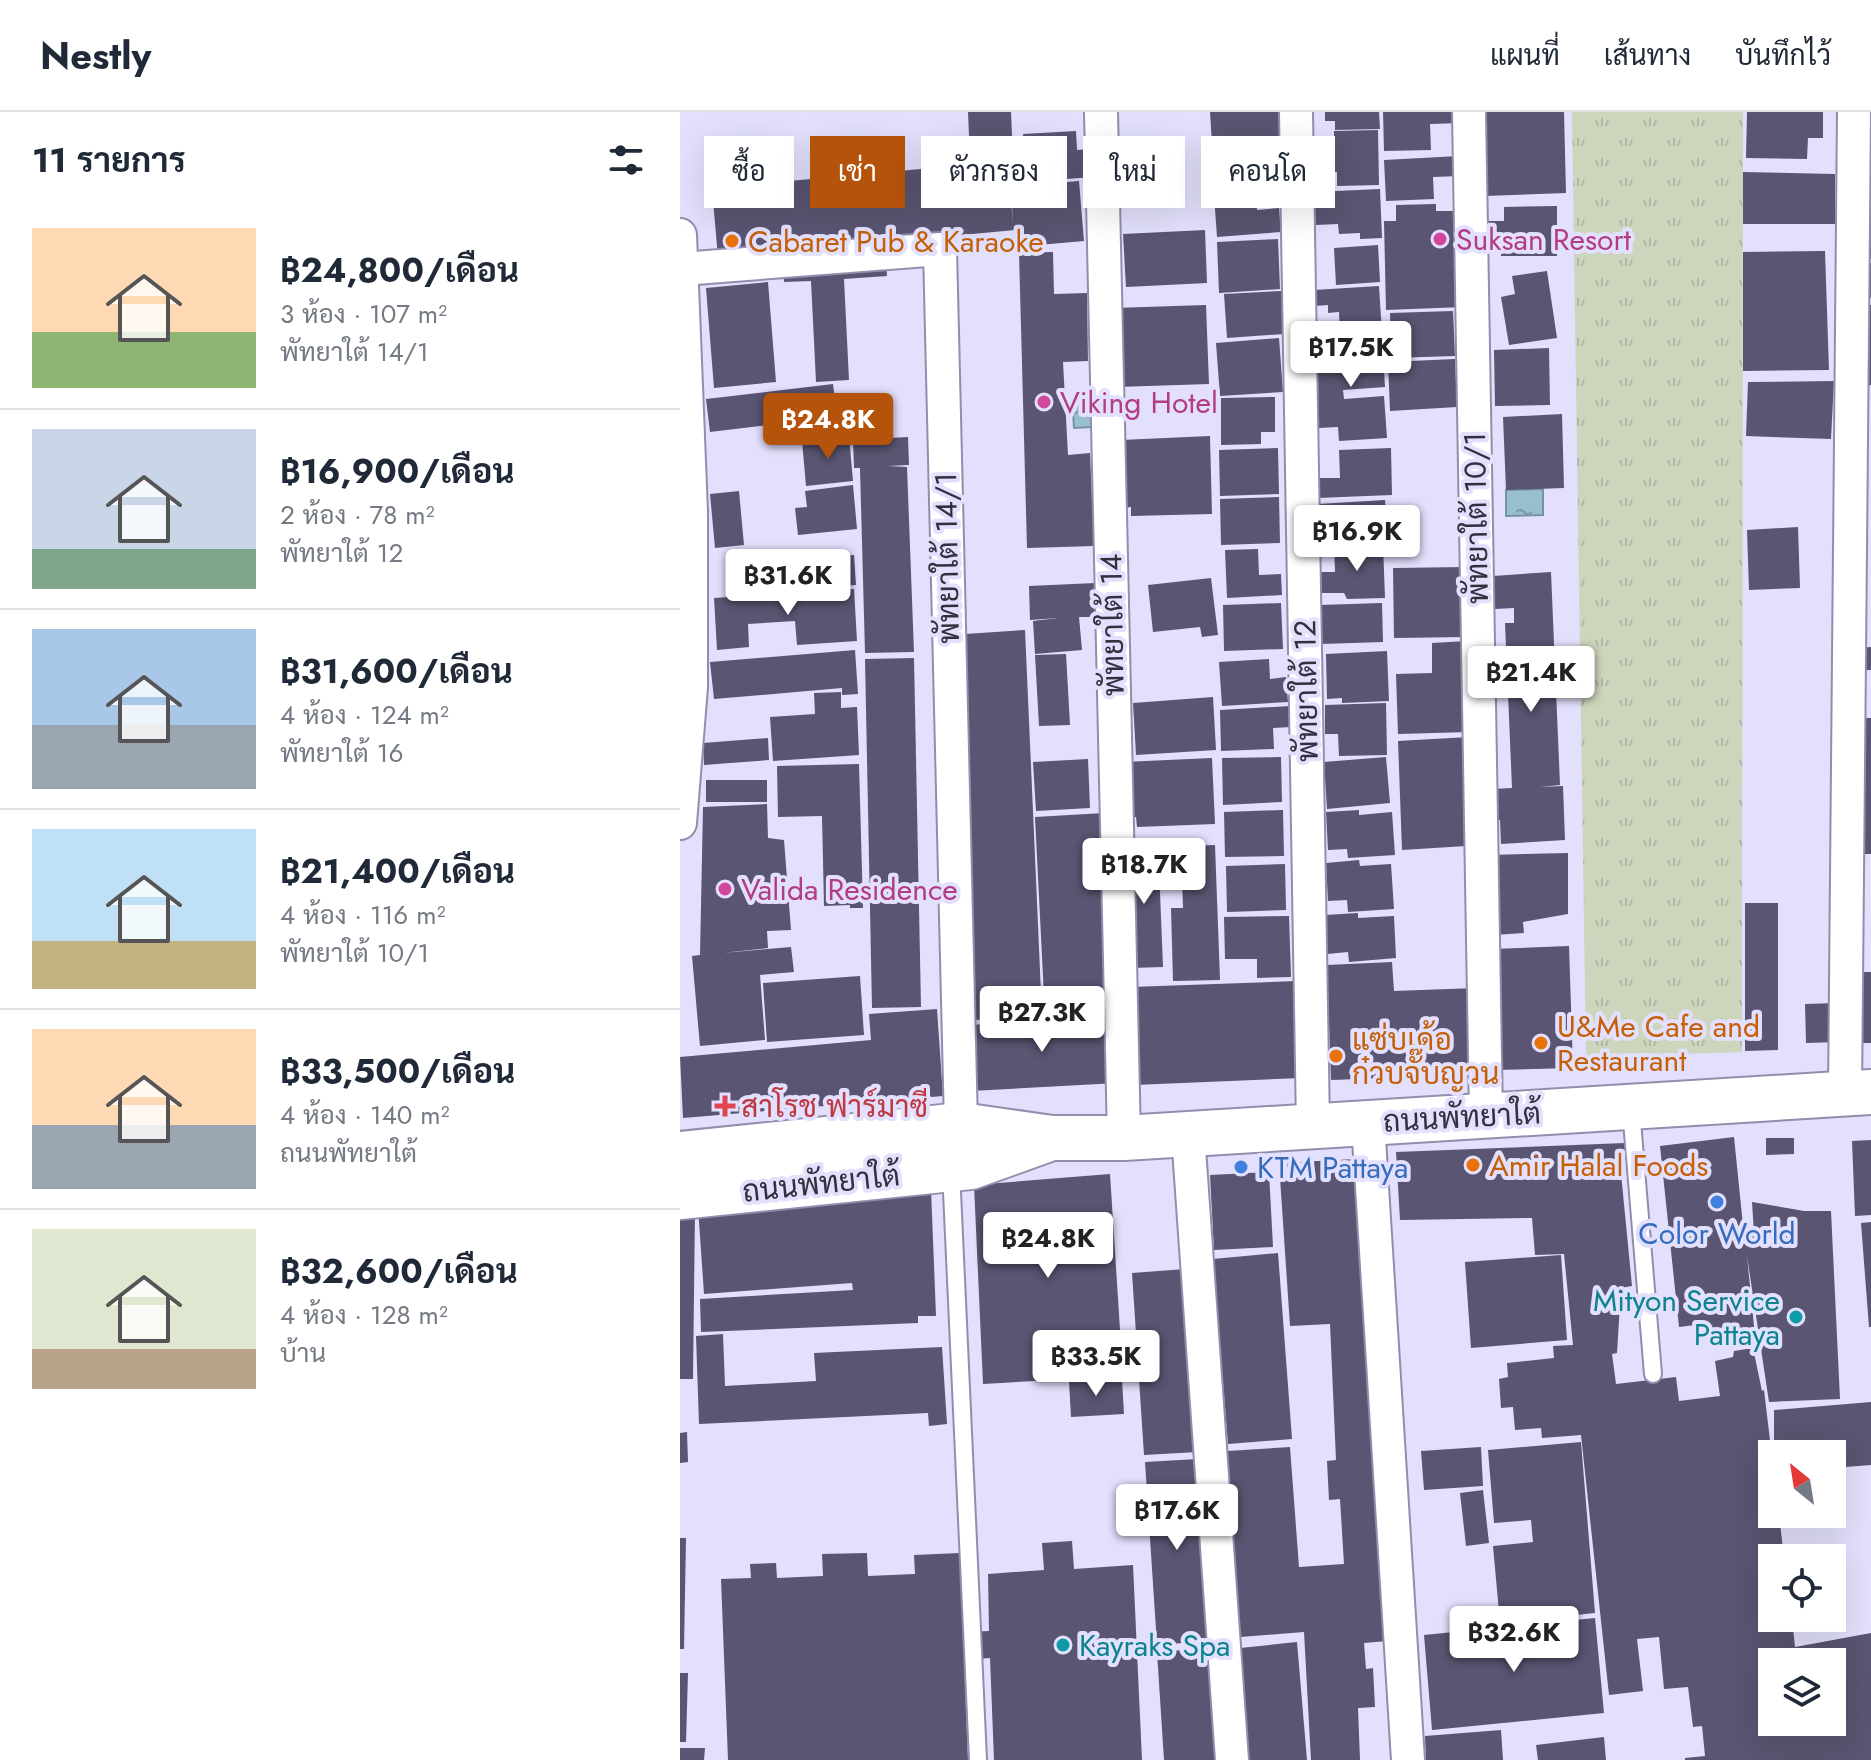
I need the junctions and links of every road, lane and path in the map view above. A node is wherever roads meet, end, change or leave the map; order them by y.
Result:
1 (1101, 112) edge
2 (1296, 112) edge
3 (1469, 112) edge
4 (1854, 112) edge
5 (680, 235) edge
6 (682, 269) junction
7 (682, 777) edge
8 (680, 823) edge
9 (1858, 1093) edge
10 (1631, 1107) junction
11 (1486, 1116) junction
12 (1368, 1123) junction
13 (961, 1125) junction
14 (1313, 1126) junction
15 (1188, 1134) junction
16 (1052, 1138) junction
17 (1124, 1138) junction
18 (680, 1154) edge
19 (950, 1169) junction
20 (680, 1197) edge
21 (1653, 1374) dead end
22 (978, 1760) edge
23 (1232, 1760) edge
24 (1408, 1760) edge

1 - 17 street, พัทยาใต้ 14
2 - 14 street, พัทยาใต้ 12
3 - 11 street, พัทยาใต้ 10/1
4 - 9 street
5 - 6 street
6 - 7 street
6 - 13 street, พัทยาใต้ 14/1
7 - 8 street
9 - 10 main road, ถนนพัทยาใต้
10 - 11 main road, ถนนพัทยาใต้
10 - 21 lane
11 - 12 main road, ถนนพัทยาใต้
12 - 14 main road, ถนนพัทยาใต้
12 - 24 street
13 - 16 main road, ถนนพัทยาใต้
13 - 18 main road, ถนนพัทยาใต้
14 - 15 main road, ถนนพัทยาใต้
15 - 17 main road, ถนนพัทยาใต้
15 - 23 street
16 - 17 main road, ถนนพัทยาใต้
16 - 19 main road, ถนนพัทยาใต้
19 - 20 main road, ถนนพัทยาใต้
19 - 22 lane

